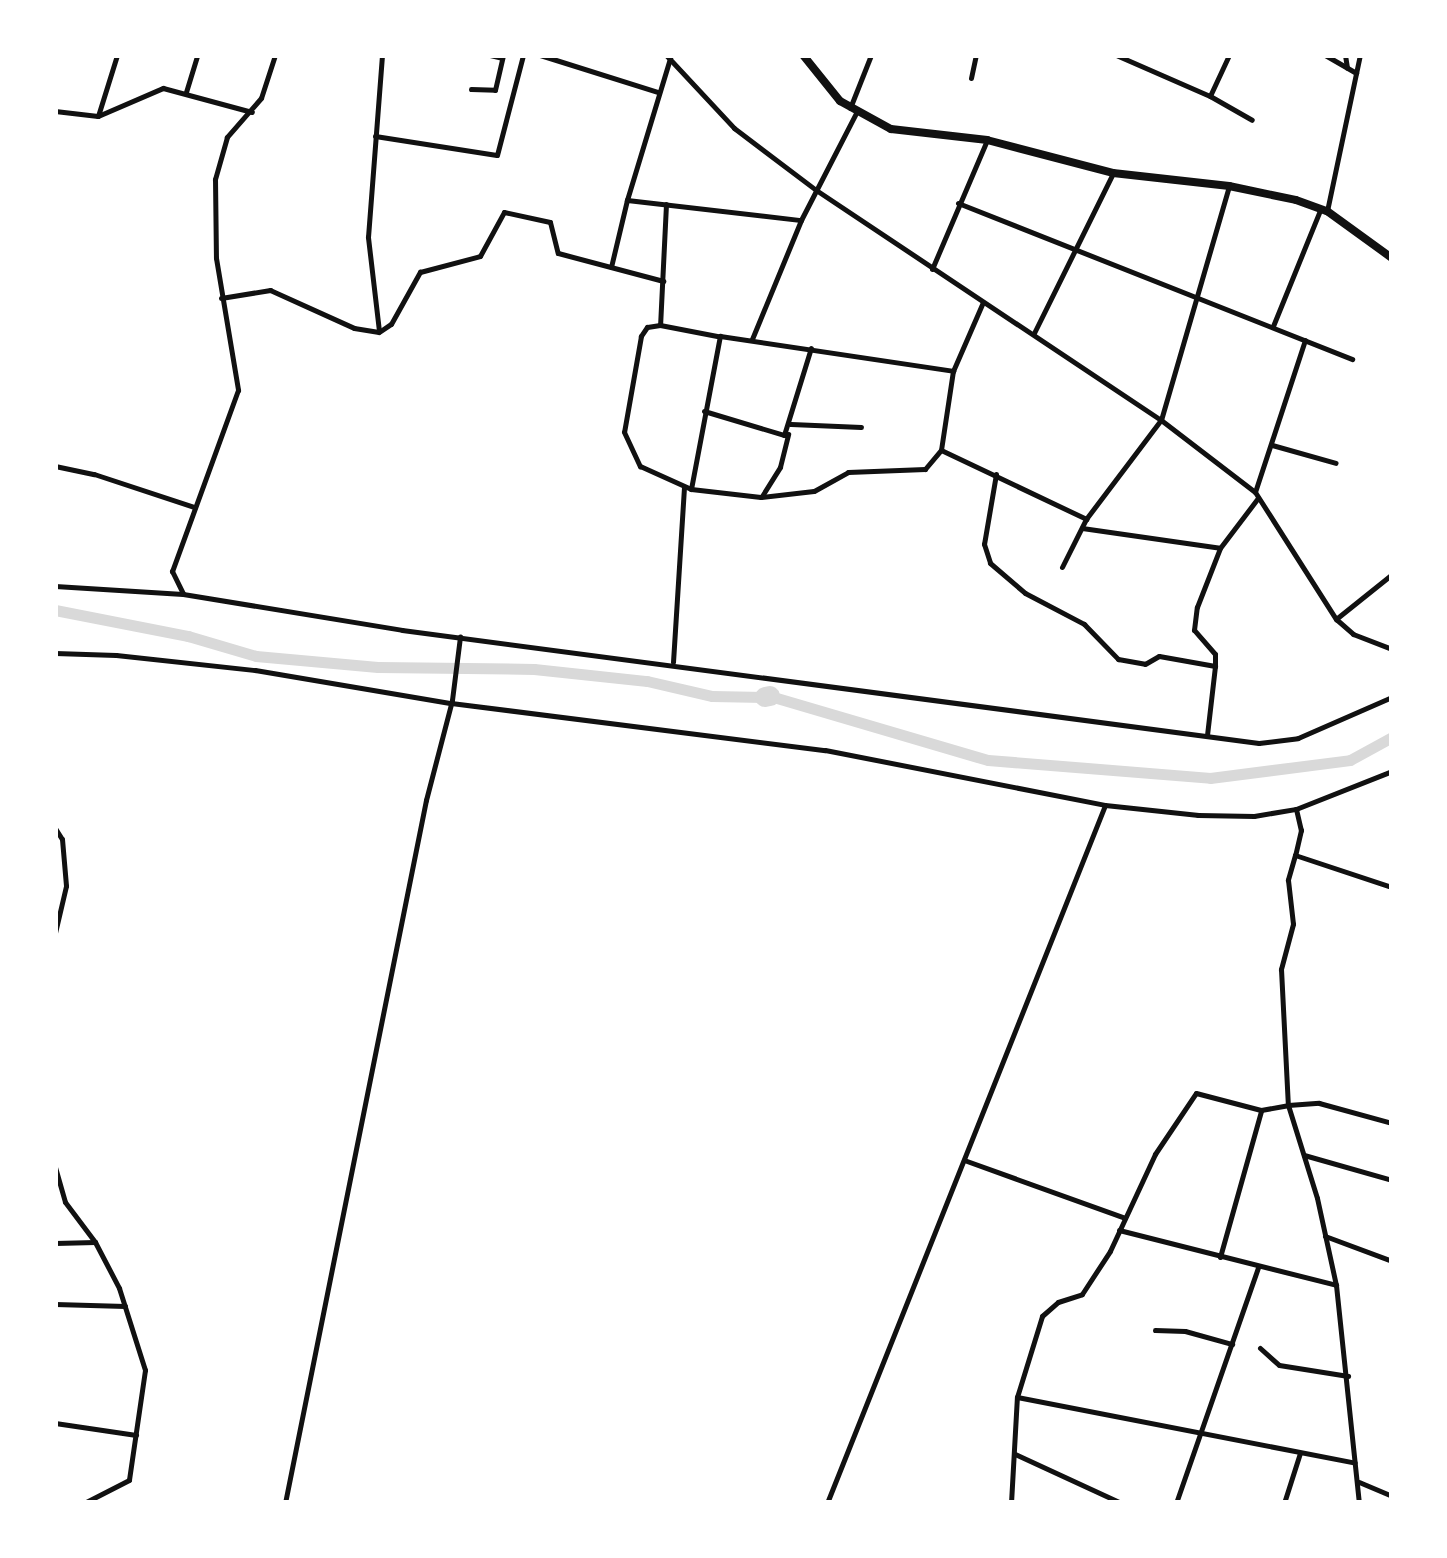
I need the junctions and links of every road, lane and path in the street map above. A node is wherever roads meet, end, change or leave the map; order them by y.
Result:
1 (117, 55) edge
2 (197, 55) edge
3 (275, 55) edge
4 (382, 55) edge
5 (490, 55) edge
6 (523, 55) edge
7 (540, 55) edge
8 (803, 55) edge
9 (871, 55) edge
10 (976, 55) edge
11 (1116, 55) edge
12 (1228, 55) edge
13 (1324, 55) edge
14 (1345, 55) edge
15 (1360, 55) edge
16 (503, 56) edge
17 (668, 56) edge
18 (1347, 68) junction
19 (1356, 73) junction
20 (971, 78) dead end
21 (472, 89) dead end
22 (186, 92) junction
23 (658, 92) junction
24 (1210, 96) junction
25 (55, 110) edge
26 (853, 111) junction
27 (252, 112) junction
28 (98, 116) junction
29 (1252, 120) dead end
30 (376, 136) junction
31 (987, 140) junction
32 (1114, 173) junction
33 (1230, 186) junction
34 (816, 190) junction
35 (627, 200) junction
36 (958, 202) junction
37 (666, 204) junction
38 (1324, 210) junction
39 (802, 220) junction
40 (1075, 249) junction
41 (1392, 258) edge
42 (612, 267) junction
43 (932, 269) junction
44 (664, 281) junction
45 (1196, 295) junction
46 (222, 298) junction
47 (983, 302) junction
48 (660, 325) junction
49 (1272, 327) junction
50 (379, 332) junction
51 (1034, 334) junction
52 (720, 336) junction
53 (752, 340) junction
54 (1305, 340) junction
55 (812, 348) junction
56 (1352, 360) dead end
57 (953, 371) junction
58 (704, 410) junction
59 (1161, 420) junction
60 (789, 427) junction
61 (861, 427) dead end
62 (1272, 446) junction
63 (941, 450) junction
64 (1336, 463) dead end
65 (55, 466) edge
66 (996, 474) junction
67 (688, 488) junction
68 (1257, 495) junction
69 (761, 497) junction
70 (194, 506) junction
71 (1086, 519) junction
72 (1082, 528) junction
73 (1220, 548) junction
74 (1062, 566) dead end
75 (1392, 576) edge
76 (55, 586) edge
77 (182, 594) junction
78 (1336, 620) junction
79 (459, 638) junction
80 (1392, 649) edge
81 (55, 654) edge
82 (673, 662) junction
83 (1215, 666) junction
84 (1392, 696) edge
85 (452, 701) junction
86 (1207, 734) junction
87 (1392, 772) edge
88 (1105, 804) junction
89 (1296, 810) junction
90 (55, 828) edge
91 (1295, 855) junction
92 (1392, 887) edge
93 (55, 933) edge
94 (1288, 1106) junction
95 (1261, 1110) junction
96 (1392, 1122) edge
97 (1304, 1156) junction
98 (964, 1160) junction
99 (55, 1167) edge
100 (1392, 1180) edge
101 (1124, 1218) junction
102 (1119, 1230) junction
103 (1325, 1236) junction
104 (55, 1242) edge
105 (96, 1242) junction
106 (1220, 1258) junction
107 (1392, 1261) edge
108 (1258, 1268) junction
109 (1336, 1285) junction
110 (55, 1304) edge
111 (125, 1306) junction
112 (1155, 1330) dead end
113 (1232, 1344) junction
114 (1260, 1348) dead end
115 (1348, 1376) junction
116 (1016, 1397) junction
117 (55, 1423) edge
118 (1202, 1431) junction
119 (136, 1435) junction
120 (1300, 1452) junction
121 (1015, 1454) junction
122 (1354, 1463) junction
123 (1358, 1482) junction
124 (1392, 1496) edge
125 (84, 1503) edge
126 (285, 1503) edge
127 (827, 1503) edge
128 (1011, 1503) edge
129 (1120, 1503) edge
130 (1176, 1503) edge
131 (1284, 1503) edge
132 (1359, 1503) edge

1 - 28 street
2 - 22 street
3 - 27 street
4 - 30 street
5 - 16 street
6 - 30 street
7 - 23 street
8 - 26 main road
9 - 26 street
10 - 20 street
11 - 24 street
12 - 24 street
13 - 18 street
14 - 18 street
15 - 19 street
16 - 21 street
17 - 23 street
17 - 34 street
18 - 19 street
19 - 38 street
22 - 27 street
22 - 28 street
23 - 35 street
24 - 29 street
25 - 28 street
26 - 31 main road
26 - 34 street
27 - 46 street
30 - 50 street
31 - 32 main road
31 - 36 street
32 - 33 main road
32 - 40 street
33 - 38 main road
33 - 45 street
34 - 39 street
34 - 43 street
35 - 37 street
35 - 42 street
36 - 40 street
36 - 43 street
37 - 39 street
37 - 44 street
38 - 41 main road
38 - 49 street
39 - 53 street
40 - 45 street
40 - 51 street
42 - 44 street
42 - 50 street
43 - 47 street
44 - 48 street
45 - 49 street
45 - 59 street
46 - 50 street
46 - 70 street
47 - 51 street
47 - 57 street
48 - 52 street
48 - 67 street
49 - 54 street
51 - 59 street
52 - 53 street
52 - 58 street
53 - 55 street
54 - 56 street
54 - 62 street
55 - 57 street
55 - 60 street
57 - 63 street
58 - 60 street
58 - 67 street
59 - 68 street
59 - 71 street
60 - 61 street
60 - 69 street
62 - 64 street
62 - 68 street
63 - 66 street
63 - 69 street
65 - 70 street
66 - 71 street
66 - 83 street
67 - 69 street
67 - 82 street
68 - 73 street
68 - 78 street
70 - 77 street
71 - 72 street
72 - 73 street
72 - 74 street
73 - 83 street
75 - 78 street
76 - 77 street
77 - 79 street
78 - 80 street
79 - 82 street
79 - 85 street
81 - 85 street
82 - 86 street
83 - 86 street
84 - 86 street
85 - 88 street
85 - 126 street
87 - 89 street
88 - 89 street
88 - 98 street
89 - 91 street
90 - 93 street
91 - 92 street
91 - 94 street
94 - 95 street
94 - 96 street
94 - 97 street
95 - 101 street
95 - 106 street
97 - 100 street
97 - 103 street
98 - 101 street
98 - 127 street
99 - 105 street
101 - 102 street
102 - 106 street
102 - 116 street
103 - 107 street
103 - 109 street
104 - 105 street
105 - 111 street
106 - 108 street
108 - 109 street
108 - 113 street
109 - 115 street
110 - 111 street
111 - 119 street
112 - 113 street
113 - 118 street
114 - 115 street
115 - 122 street
116 - 118 street
116 - 121 street
117 - 119 street
118 - 120 street
118 - 130 street
119 - 125 street
120 - 122 street
120 - 131 street
121 - 128 street
121 - 129 street
122 - 123 street
123 - 124 street
123 - 132 street

